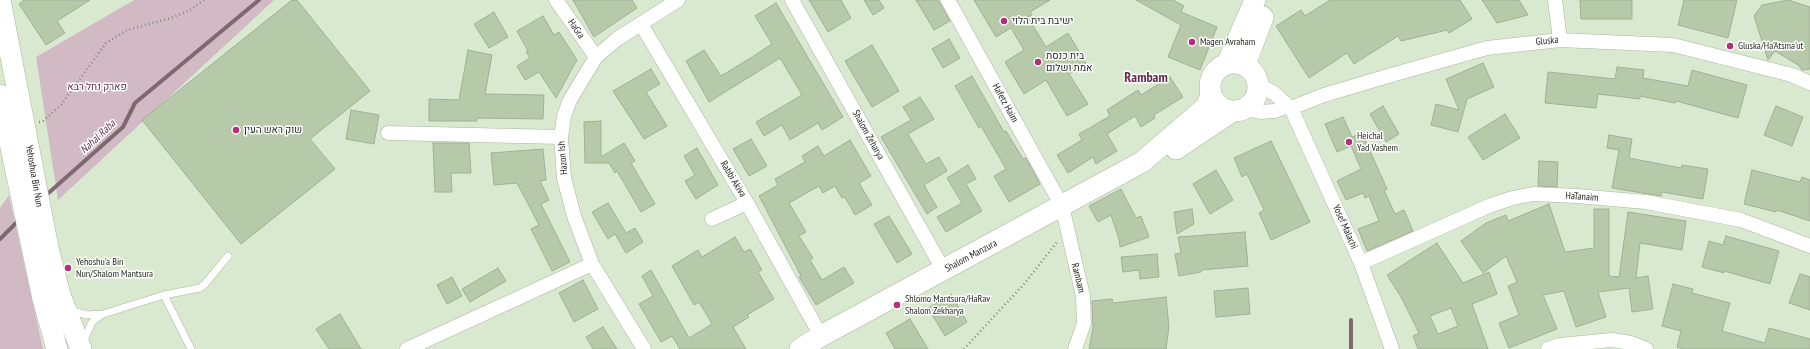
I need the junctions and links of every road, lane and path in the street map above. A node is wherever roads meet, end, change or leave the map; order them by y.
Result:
1 (0, 0) edge
2 (204, 0) edge
3 (556, 0) edge
4 (678, 0) edge
5 (792, 0) edge
6 (948, 0) edge
7 (1255, 0) edge
8 (1269, 0) edge
9 (1555, 0) edge
10 (641, 24) junction
11 (1560, 40) junction
12 (596, 57) junction
13 (1236, 64) junction
14 (1810, 83) edge
15 (1259, 85) junction
16 (1211, 95) junction
17 (0, 99) edge
18 (1290, 107) junction
19 (1238, 110) junction
20 (24, 125) junction
21 (388, 133) dead end
22 (561, 137) junction
23 (1142, 162) junction
24 (27, 180) junction
25 (747, 203) junction
26 (1062, 206) junction
27 (712, 219) dead end
28 (1067, 229) junction
29 (37, 234) junction
30 (1810, 246) edge
31 (228, 256) dead end
32 (1361, 263) junction
33 (592, 264) junction
34 (944, 271) junction
35 (60, 295) junction
36 (164, 295) junction
37 (103, 314) junction
38 (821, 336) junction
39 (1607, 344) edge
40 (57, 349) edge
41 (82, 349) edge
42 (191, 349) edge
43 (407, 349) edge
44 (644, 349) edge
45 (800, 349) edge
46 (964, 349) edge
47 (1075, 349) edge
48 (1392, 349) edge
49 (1548, 349) edge
50 (1646, 349) edge

1 - 20 street, Yehoshua Bin Nun
2 - 20 path
3 - 12 street, HaGra
4 - 10 street, Hazon Ish
5 - 34 street, Shalom Zeharya
6 - 26 street, Hafetz Haim
7 - 13 street
8 - 13 street
9 - 11 street
10 - 12 street, Hazon Ish
10 - 25 street, Rabbi Akiva
11 - 14 street, Gluska
11 - 18 street, Gluska
12 - 22 street, Hazon Ish
13 - 15 street
13 - 16 street
15 - 18 street
15 - 19 street
16 - 19 street
16 - 23 street, Shalom Manzura
17 - 24 street, Yehoshua Bin Nun
18 - 19 street, Gluska
18 - 32 street, Yosef Malachi
19 - 23 street, Shalom Manzura
20 - 24 street, Yehoshua Bin Nun
21 - 22 street
22 - 33 street, Hazon Ish
23 - 26 street, Shalom Manzura
24 - 29 street, Yehoshua Bin Nun
25 - 27 street
25 - 38 street, Rabbi Akiva
26 - 28 street, Rambam
26 - 34 street, Shalom Manzura
28 - 46 path
28 - 47 street, Rambam
29 - 35 street, Yehoshua Bin Nun
29 - 40 street, Yehoshua Bin Nun
30 - 32 street, HaTanaim
31 - 36 lane
32 - 48 street, Yosef Malachi
33 - 43 street
33 - 44 street, Hazon Ish
34 - 38 street, Shalom Manzura
35 - 37 lane
35 - 41 street, Yehoshua Bin Nun
36 - 37 lane
36 - 42 lane
37 - 41 lane
38 - 45 street, Shalom Manzura
39 - 49 street
39 - 50 street

